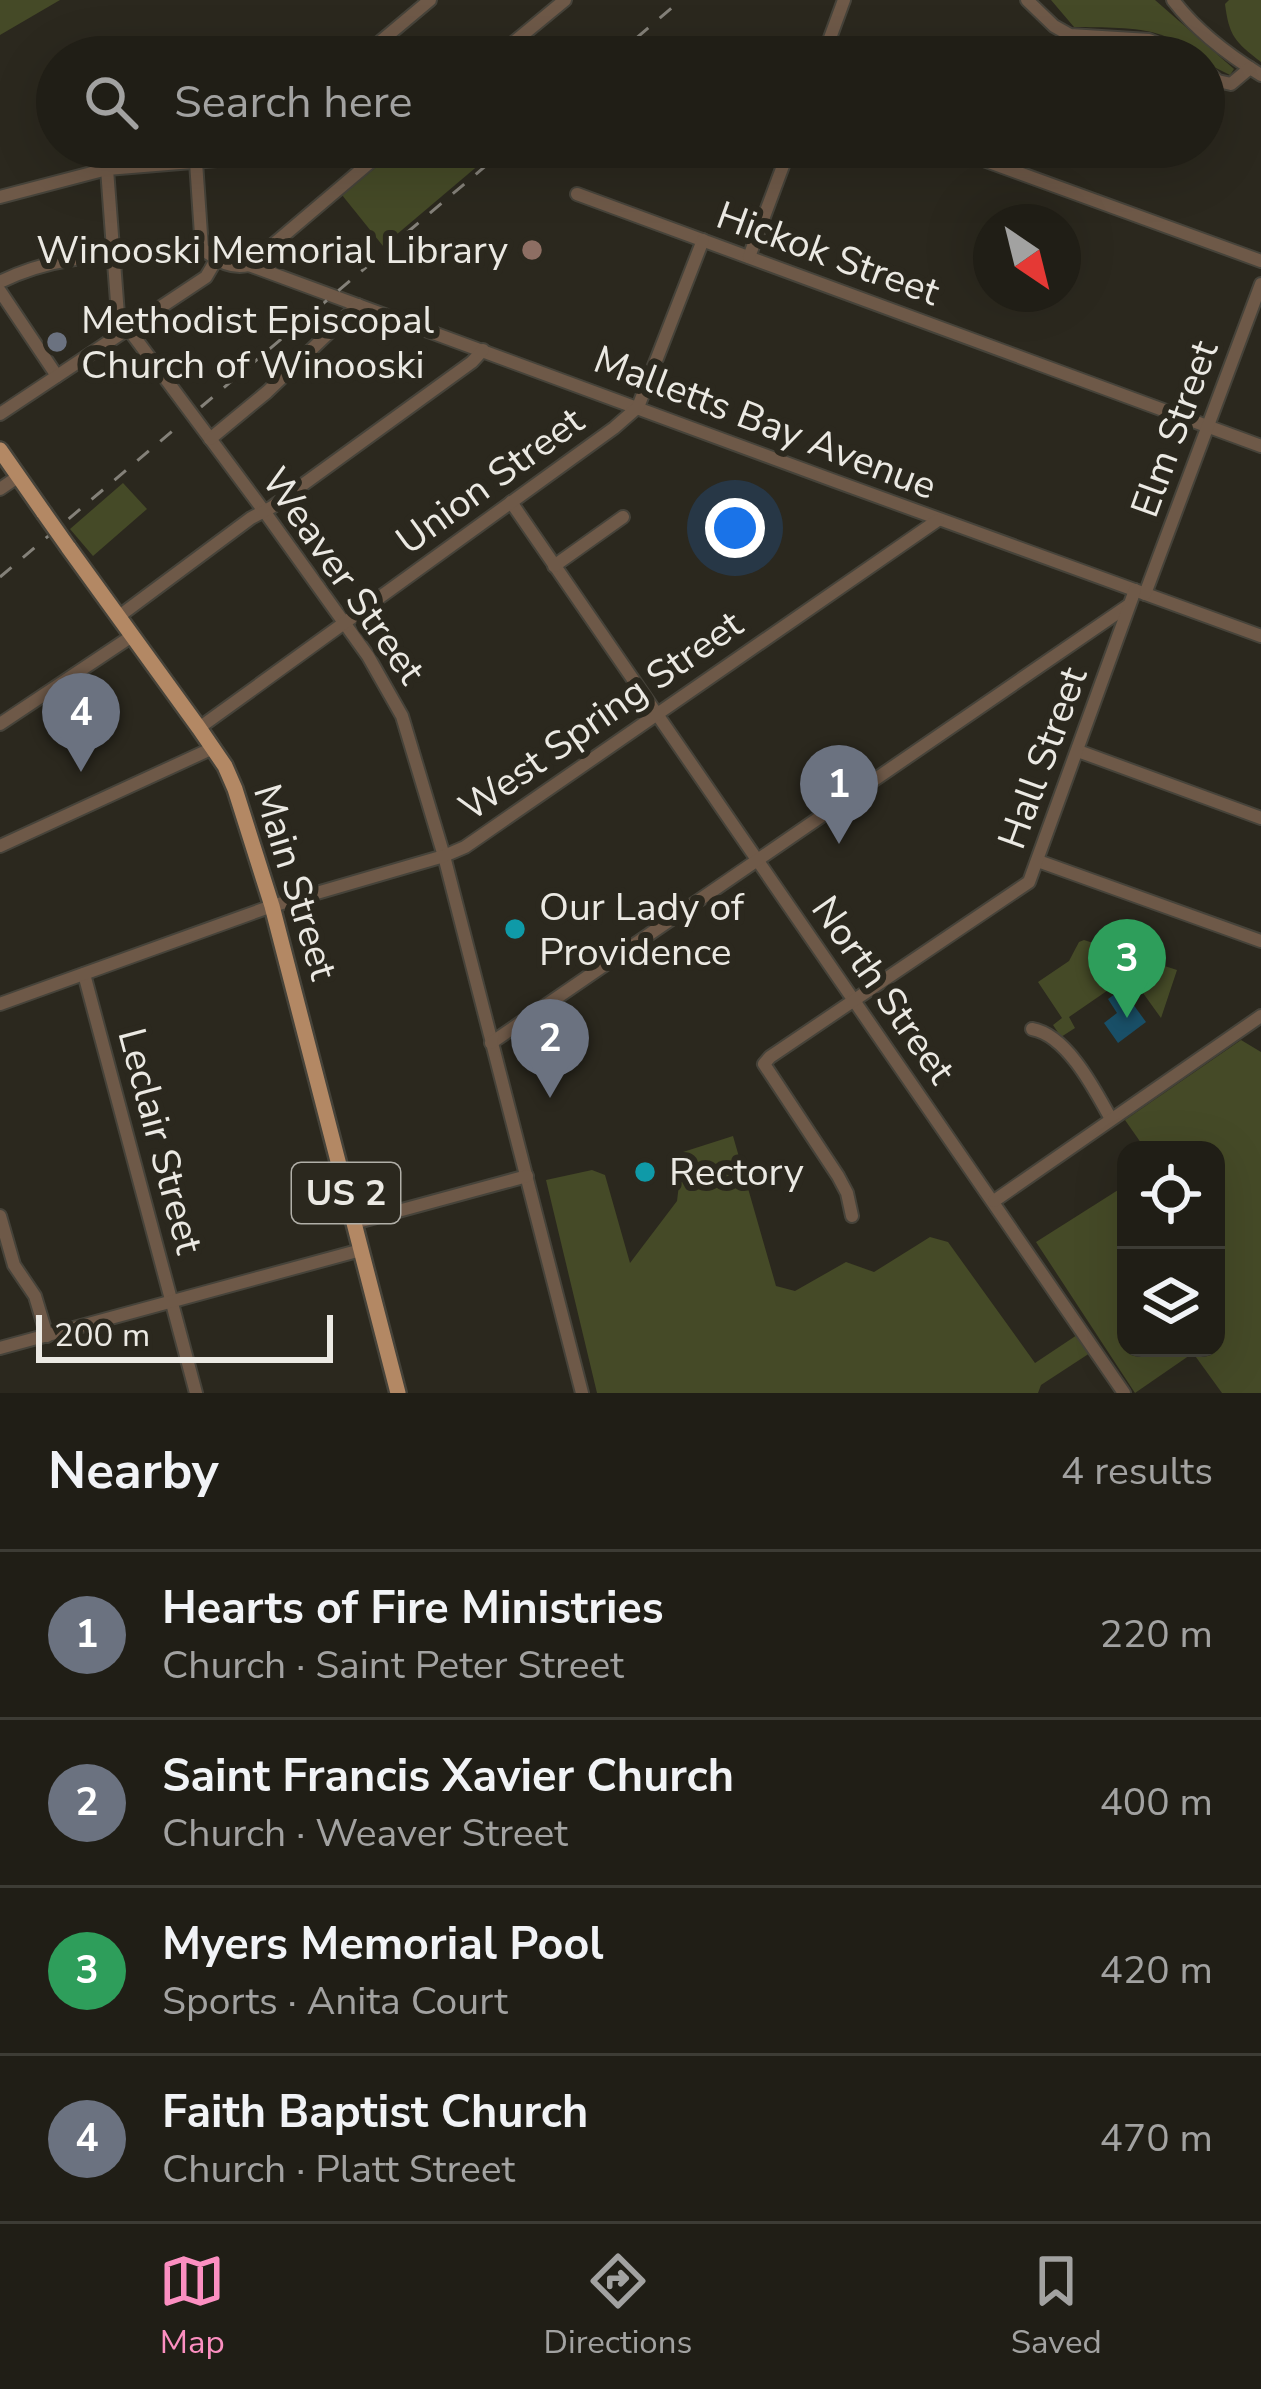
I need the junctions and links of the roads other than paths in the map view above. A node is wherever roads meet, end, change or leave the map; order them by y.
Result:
1 (430, 0) edge
2 (566, 0) edge
3 (844, 0) edge
4 (1027, 0) edge
5 (1172, 0) edge
6 (387, 36) edge
7 (522, 36) edge
8 (831, 36) edge
9 (1096, 36) edge
10 (1211, 36) edge
11 (1225, 47) edge
12 (1255, 72) edge
13 (1225, 83) edge
14 (120, 168) edge
15 (197, 168) edge
16 (363, 168) edge
17 (782, 168) edge
18 (1006, 168) edge
19 (107, 169) junction
20 (577, 194) dead end
21 (0, 197) edge
22 (703, 240) junction
23 (212, 254) junction
24 (114, 255) junction
25 (749, 257) junction
26 (1261, 261) edge
27 (249, 265) junction
28 (0, 282) edge
29 (1261, 284) edge
30 (0, 292) edge
31 (358, 305) junction
32 (128, 328) junction
33 (483, 350) junction
34 (57, 376) junction
35 (638, 407) junction
36 (0, 414) edge
37 (1208, 426) junction
38 (211, 439) junction
39 (1261, 446) edge
40 (0, 450) edge
41 (19, 476) junction
42 (0, 489) edge
43 (511, 502) junction
44 (264, 511) junction
45 (622, 517) dead end
46 (938, 520) junction
47 (554, 566) junction
48 (1137, 596) junction
49 (118, 617) junction
50 (345, 623) junction
51 (1261, 635) edge
52 (132, 636) junction
53 (656, 715) junction
54 (0, 724) edge
55 (200, 728) junction
56 (213, 748) junction
57 (1078, 752) junction
58 (1261, 818) edge
59 (0, 846) edge
60 (444, 856) junction
61 (757, 860) junction
62 (1038, 861) junction
63 (272, 906) junction
64 (1261, 941) edge
65 (84, 974) junction
66 (854, 1001) junction
67 (0, 1004) edge
68 (1261, 1016) edge
69 (1032, 1029) dead end
70 (491, 1042) junction
71 (1111, 1119) junction
72 (527, 1176) junction
73 (994, 1201) junction
74 (0, 1216) edge
75 (852, 1216) dead end
76 (354, 1223) junction
77 (361, 1250) junction
78 (172, 1303) junction
79 (47, 1336) junction
80 (0, 1348) edge
81 (196, 1393) edge
82 (398, 1393) edge
83 (582, 1393) edge
84 (1124, 1393) edge

1 - 6 street
2 - 7 street
3 - 8 street
4 - 9 street
5 - 10 street
11 - 12 street
12 - 13 street
14 - 19 street
15 - 23 street
16 - 27 street
17 - 25 street
18 - 26 street
19 - 21 street
19 - 24 street, Weaver Street
20 - 22 street, Hickok Street
22 - 25 street, Hickok Street
22 - 35 street
23 - 24 street, Malletts Bay Avenue
23 - 27 street, Malletts Bay Avenue
23 - 32 street
24 - 28 street, Malletts Bay Avenue
24 - 32 street, Weaver Street
25 - 37 street, Hickok Street
27 - 31 street, Malletts Bay Avenue
29 - 37 street, Elm Street
30 - 34 street
31 - 33 street, Malletts Bay Avenue
31 - 38 street
32 - 34 street
32 - 38 street, Weaver Street
33 - 35 street, Malletts Bay Avenue
33 - 44 street
34 - 36 street
35 - 43 street, Union Street
35 - 46 street, Malletts Bay Avenue
37 - 39 street, Hickok Street
37 - 48 street, Elm Street
38 - 44 street, Weaver Street
40 - 41 main road, Main Street / US 2
41 - 42 street
41 - 49 main road, Main Street / US 2, bridge
43 - 47 street, North Street
43 - 50 street, Union Street
44 - 49 street
44 - 50 street, Weaver Street
45 - 47 street
46 - 48 street, Malletts Bay Avenue
46 - 53 street, West Spring Street
47 - 53 street, North Street
48 - 51 street, Malletts Bay Avenue
48 - 57 street, Hall Street
48 - 61 street
49 - 52 main road, Main Street / US 2
50 - 55 street, Union Street
50 - 60 street, Weaver Street
52 - 54 street
52 - 55 main road, Main Street / US 2
53 - 60 street, West Spring Street
53 - 61 street, North Street
55 - 56 main road, Main Street / US 2
56 - 59 street
56 - 63 main road, Main Street / US 2
57 - 58 street
57 - 62 street, Hall Street
60 - 63 street, West Spring Street
60 - 70 street, Weaver Street
61 - 66 street, North Street
61 - 70 street
62 - 64 street
62 - 66 street, Hall Street
63 - 65 street, West Spring Street
63 - 76 main road, Main Street / US 2
65 - 67 street, West Spring Street
65 - 78 street, Leclair Street
66 - 73 street, North Street
66 - 75 street, Hall Street
68 - 71 street
69 - 71 street
70 - 72 street, Weaver Street
71 - 73 street
72 - 76 street
72 - 83 street, Weaver Street
73 - 84 street, North Street
74 - 79 street
76 - 77 main road, Main Street / US 2
77 - 78 street
77 - 82 main road, Main Street / US 2
78 - 79 street
78 - 81 street, Leclair Street
79 - 80 street

